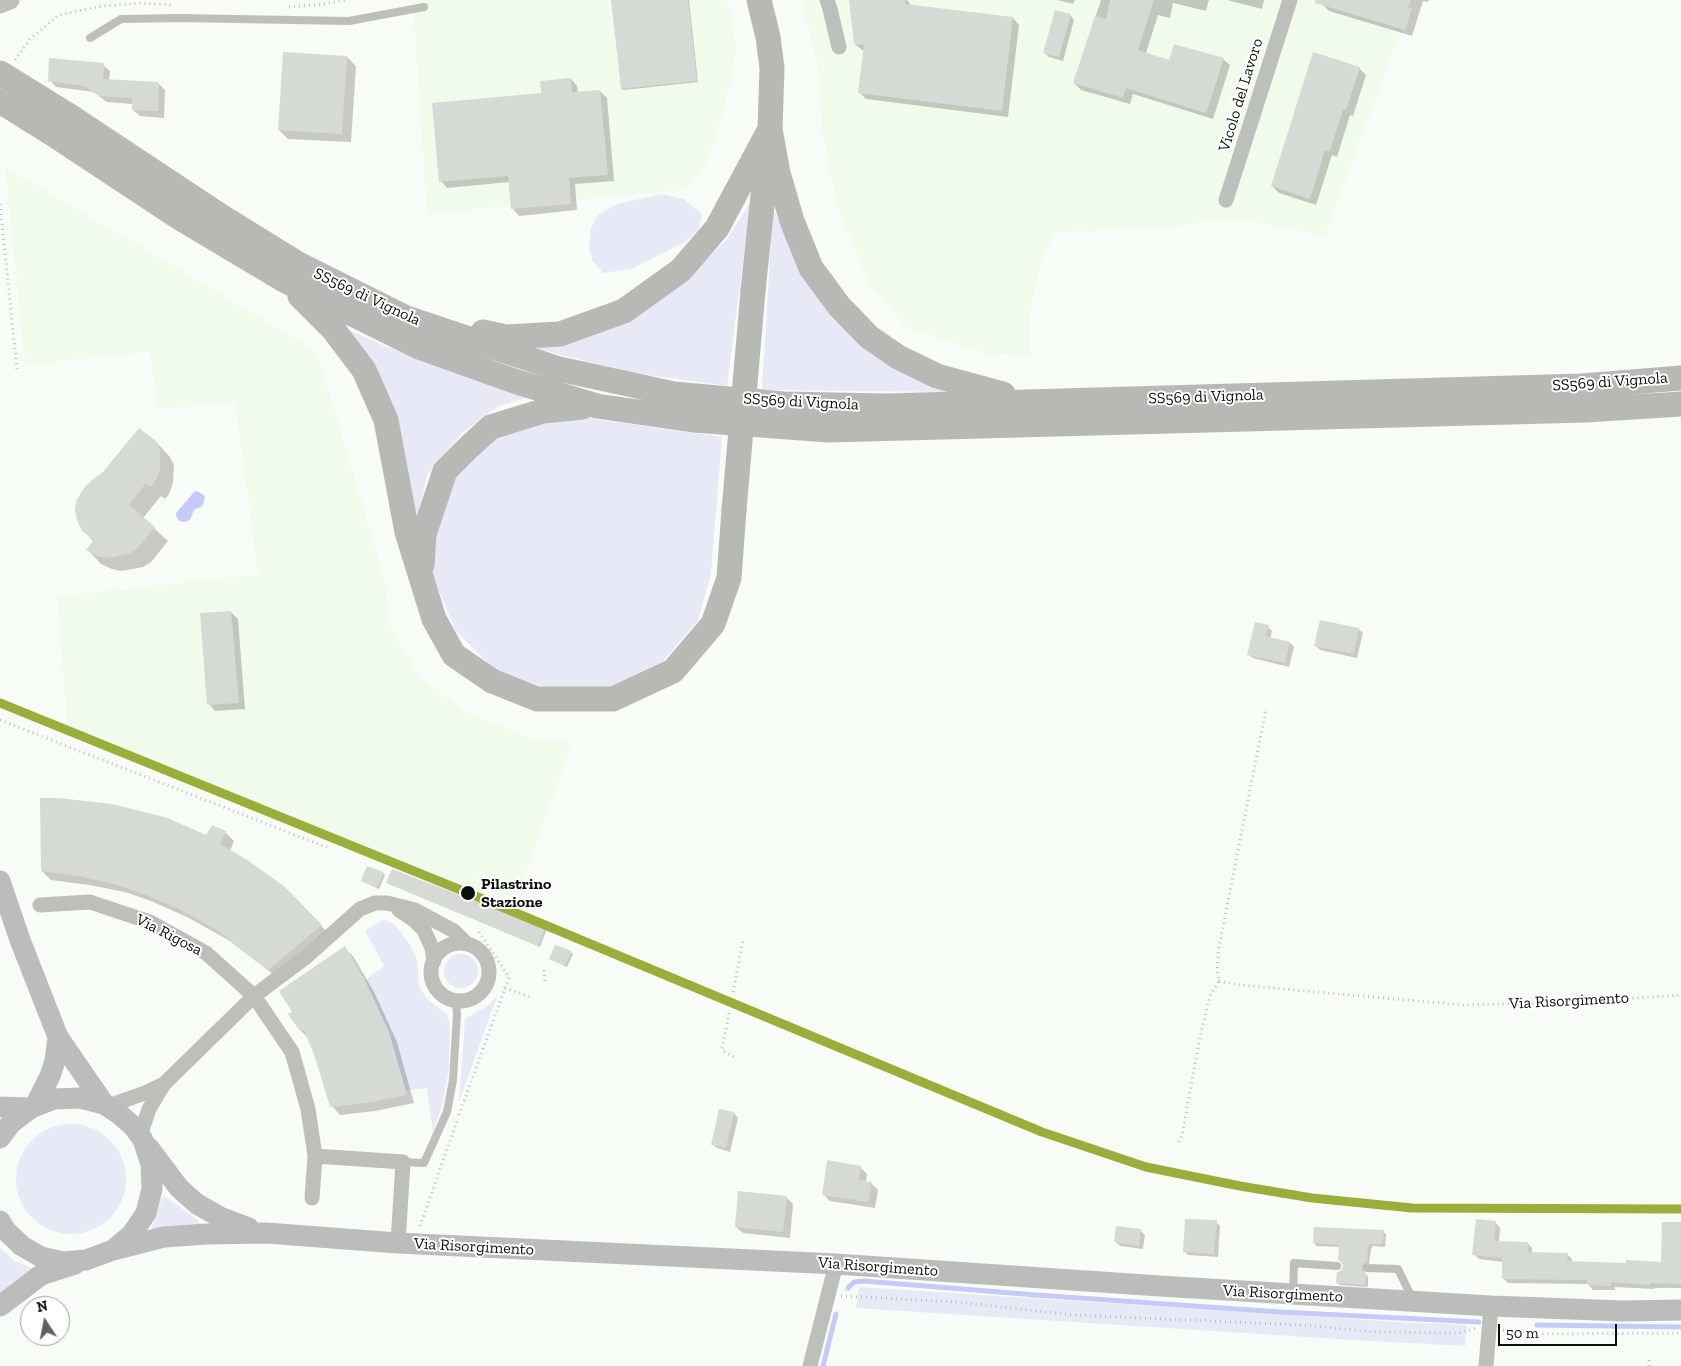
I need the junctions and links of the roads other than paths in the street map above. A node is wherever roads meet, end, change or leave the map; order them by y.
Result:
1 (10, 0) edge
2 (759, 0) edge
3 (826, 0) edge
4 (1290, 0) edge
5 (0, 4) edge
6 (424, 7) dead end
7 (90, 38) dead end
8 (838, 47) dead end
9 (0, 73) edge
10 (0, 101) edge
11 (65, 128) junction
12 (770, 130) junction
13 (1226, 200) dead end
14 (284, 280) junction
15 (404, 317) junction
16 (1681, 378) edge
17 (1033, 402) junction
18 (1681, 404) edge
19 (597, 406) junction
20 (421, 578) junction
21 (0, 881) edge
22 (387, 903) junction
23 (40, 906) dead end
24 (467, 944) junction
25 (434, 961) junction
26 (254, 996) junction
27 (456, 1001) junction
28 (58, 1037) junction
29 (164, 1084) junction
30 (106, 1105) junction
31 (0, 1107) edge
32 (33, 1107) junction
33 (0, 1138) edge
34 (142, 1138) junction
35 (315, 1156) junction
36 (403, 1162) junction
37 (312, 1198) dead end
38 (0, 1221) edge
39 (266, 1233) junction
40 (398, 1243) junction
41 (113, 1250) junction
42 (86, 1260) junction
43 (836, 1264) junction
44 (1337, 1266) dead end
45 (1367, 1268) dead end
46 (1293, 1294) junction
47 (1414, 1302) junction
48 (0, 1306) edge
49 (1491, 1306) junction
50 (1681, 1310) edge
51 (810, 1366) edge
52 (1486, 1366) edge

1 - 5 street
2 - 12 highway
3 - 8 street
4 - 13 street, Vicolo del Lavoro
6 - 7 lane
9 - 11 highway, SS569 di Vignola, bridge
10 - 11 highway, SS569 di Vignola, bridge
11 - 14 highway, SS569 di Vignola
11 - 15 highway, SS569 di Vignola
12 - 15 highway
12 - 17 highway
12 - 20 highway, bridge
14 - 19 highway, SS569 di Vignola
14 - 20 highway
15 - 17 highway, SS569 di Vignola
16 - 17 highway, SS569 di Vignola
18 - 19 highway, SS569 di Vignola
19 - 20 highway
21 - 28 main road
22 - 24 street
22 - 25 street
22 - 26 street
23 - 26 street, Via Rigosa
24 - 25 street
24 - 27 street
25 - 27 street
26 - 29 street
26 - 35 street, Via Rigosa
27 - 36 lane
28 - 30 main road
28 - 32 main road
29 - 30 street
29 - 34 street
30 - 32 main road
30 - 34 main road, Via Risorgimento
31 - 32 main road
32 - 33 main road
34 - 39 main road, Via Risorgimento
34 - 41 main road
35 - 36 street
35 - 37 street, Via Rigosa
36 - 40 street
38 - 42 main road
39 - 40 main road, Via Risorgimento
39 - 41 main road, Via Risorgimento
40 - 43 main road, Via Risorgimento
41 - 42 main road
42 - 48 main road
43 - 46 main road, Via Risorgimento
43 - 51 street
44 - 46 lane
45 - 47 lane
46 - 47 main road, Via Risorgimento
47 - 49 main road, Via Risorgimento
49 - 50 main road, Via Risorgimento
49 - 52 street

